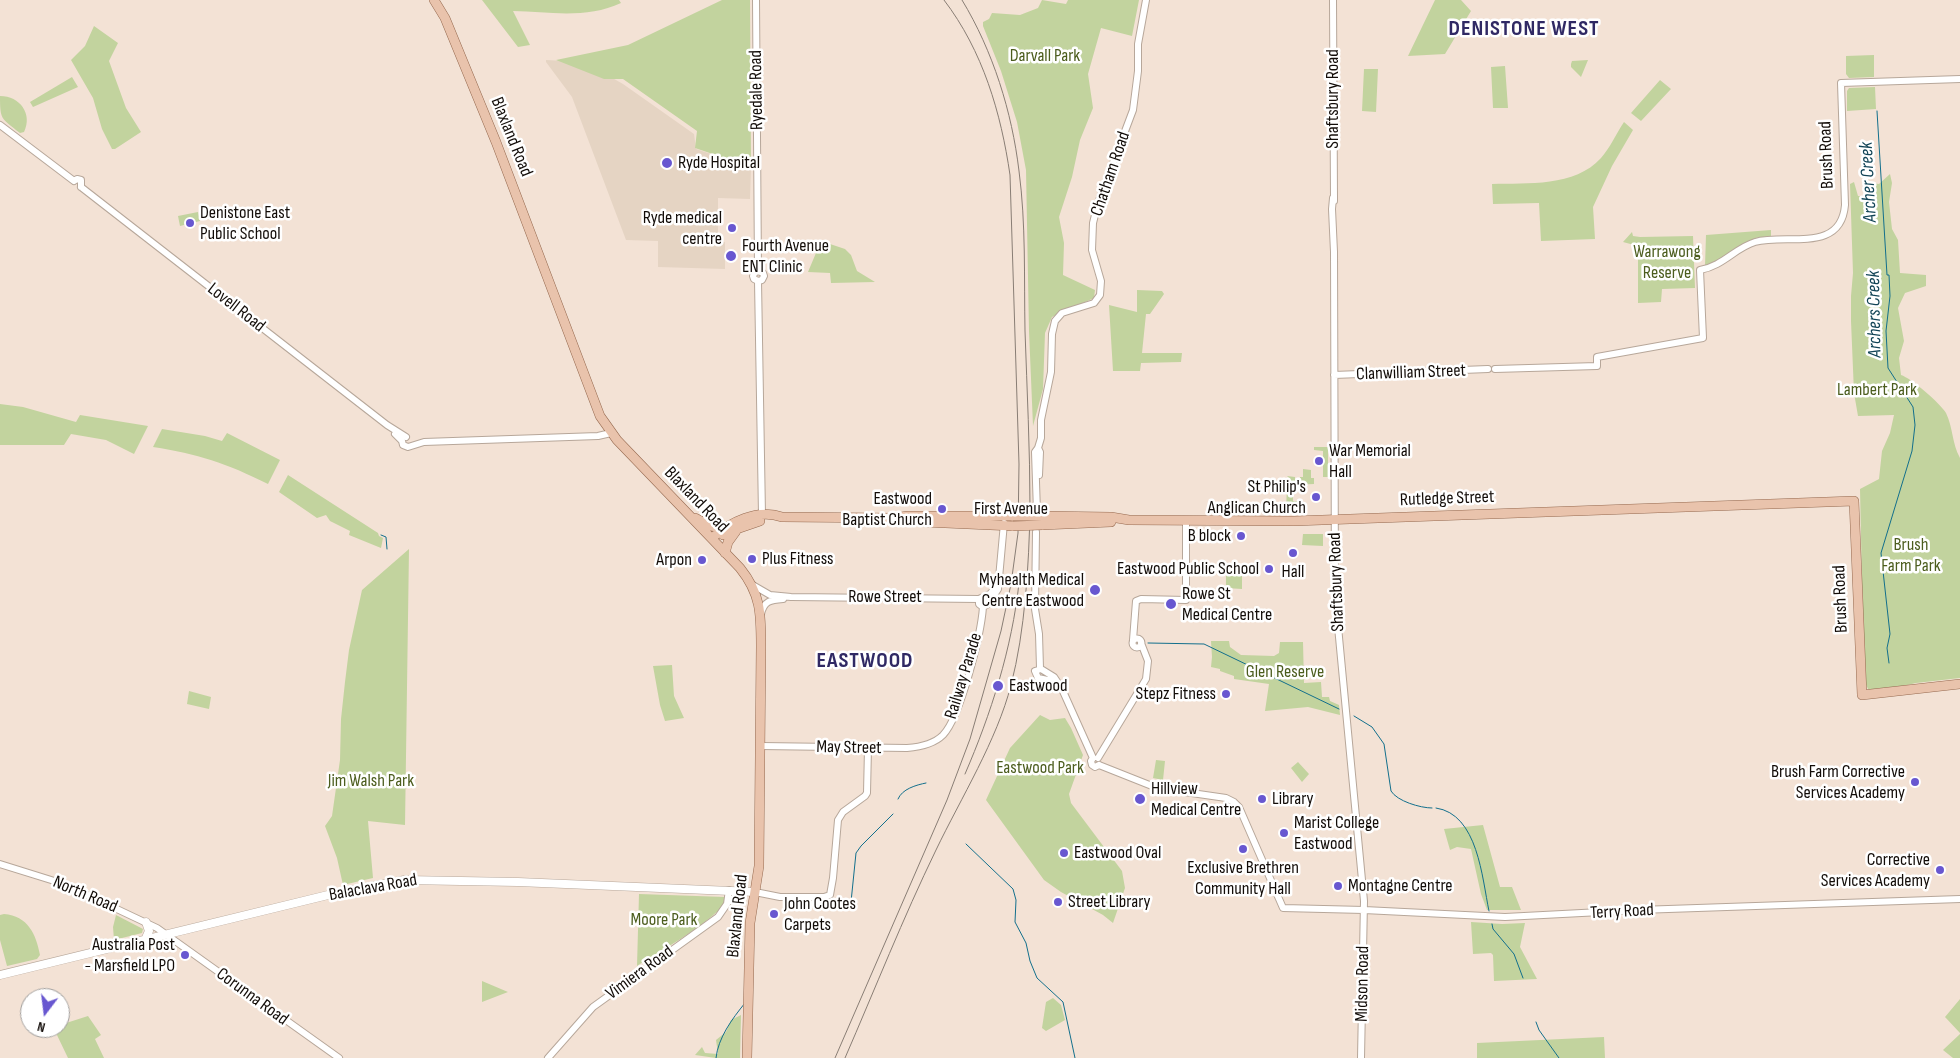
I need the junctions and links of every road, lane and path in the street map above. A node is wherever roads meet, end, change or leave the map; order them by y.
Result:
1 (434, 0) edge
2 (756, 0) edge
3 (1146, 0) edge
4 (1333, 0) edge
5 (1960, 79) edge
6 (0, 125) edge
7 (1495, 369) joint
8 (1334, 375) junction
9 (610, 433) junction
10 (1854, 501) joint
11 (686, 513) junction
12 (762, 515) junction
13 (1009, 516) junction
14 (782, 517) junction
15 (893, 518) junction
16 (1334, 519) junction
17 (1186, 520) junction
18 (1041, 522) junction
19 (1008, 526) junction
20 (740, 527) junction
21 (723, 528) junction
22 (713, 540) junction
23 (725, 553) junction
24 (751, 584) junction
25 (791, 597) junction
26 (984, 598) junction
27 (761, 616) junction
28 (1042, 670) junction
29 (1057, 682) junction
30 (1960, 684) edge
31 (936, 740) joint
32 (761, 746) junction
33 (868, 748) junction
34 (1096, 760) junction
35 (0, 864) edge
36 (729, 890) junction
37 (755, 892) junction
38 (1960, 899) edge
39 (1364, 910) junction
40 (146, 922) junction
41 (166, 934) junction
42 (145, 940) junction
43 (0, 975) edge
44 (339, 1058) edge
45 (548, 1058) edge
46 (747, 1058) edge
47 (1361, 1058) edge

1 - 9 main road, Blaxland Road
2 - 12 street, Ryedale Road
3 - 18 street, Chatham Road
4 - 8 street, Shaftsbury Road
5 - 7 street, Brush Road
6 - 9 street, Lovell Road
7 - 8 street, Clanwilliam Street
8 - 16 street, Shaftsbury Road
9 - 11 main road, Blaxland Road
10 - 16 main road, Rutledge Street
10 - 30 main road, Brush Road
11 - 21 main road
11 - 22 main road, Blaxland Road
12 - 14 main road, First Avenue
12 - 21 main road, First Avenue
13 - 15 main road, First Avenue
13 - 18 main road, First Avenue, bridge
13 - 19 street
14 - 15 main road, First Avenue
14 - 20 main road, First Avenue
15 - 19 main road, First Avenue
16 - 17 main road, Rutledge Street
16 - 39 street, Shaftsbury Road
17 - 18 main road, Rutledge Street
17 - 34 street
18 - 19 main road, First Avenue, bridge
18 - 28 street, Chatham Road
19 - 26 street
20 - 22 main road, First Avenue
20 - 23 main road
21 - 22 main road, First Avenue
22 - 23 main road, Blaxland Road
23 - 24 main road, Blaxland Road
24 - 25 street, Rowe Street
24 - 27 main road, Blaxland Road
25 - 26 street, Rowe Street
25 - 27 street, Rowe Street
26 - 31 street, Railway Parade
27 - 32 main road, Blaxland Road
28 - 29 street
28 - 29 street, Chatham Road
29 - 34 street
31 - 33 street, May Street
32 - 33 street, May Street
32 - 37 main road, Blaxland Road
33 - 37 street
34 - 39 street, Terry Road
35 - 40 street, North Road
36 - 37 main road, Balaclava Road
36 - 41 main road, Balaclava Road
36 - 45 street, Vimiera Road
37 - 46 main road, Blaxland Road
38 - 39 street, Terry Road
39 - 47 street, Midson Road
40 - 41 street, North Road
40 - 42 main road
41 - 42 main road, Balaclava Road
41 - 44 street, Corunna Road
42 - 43 main road, Balaclava Road

